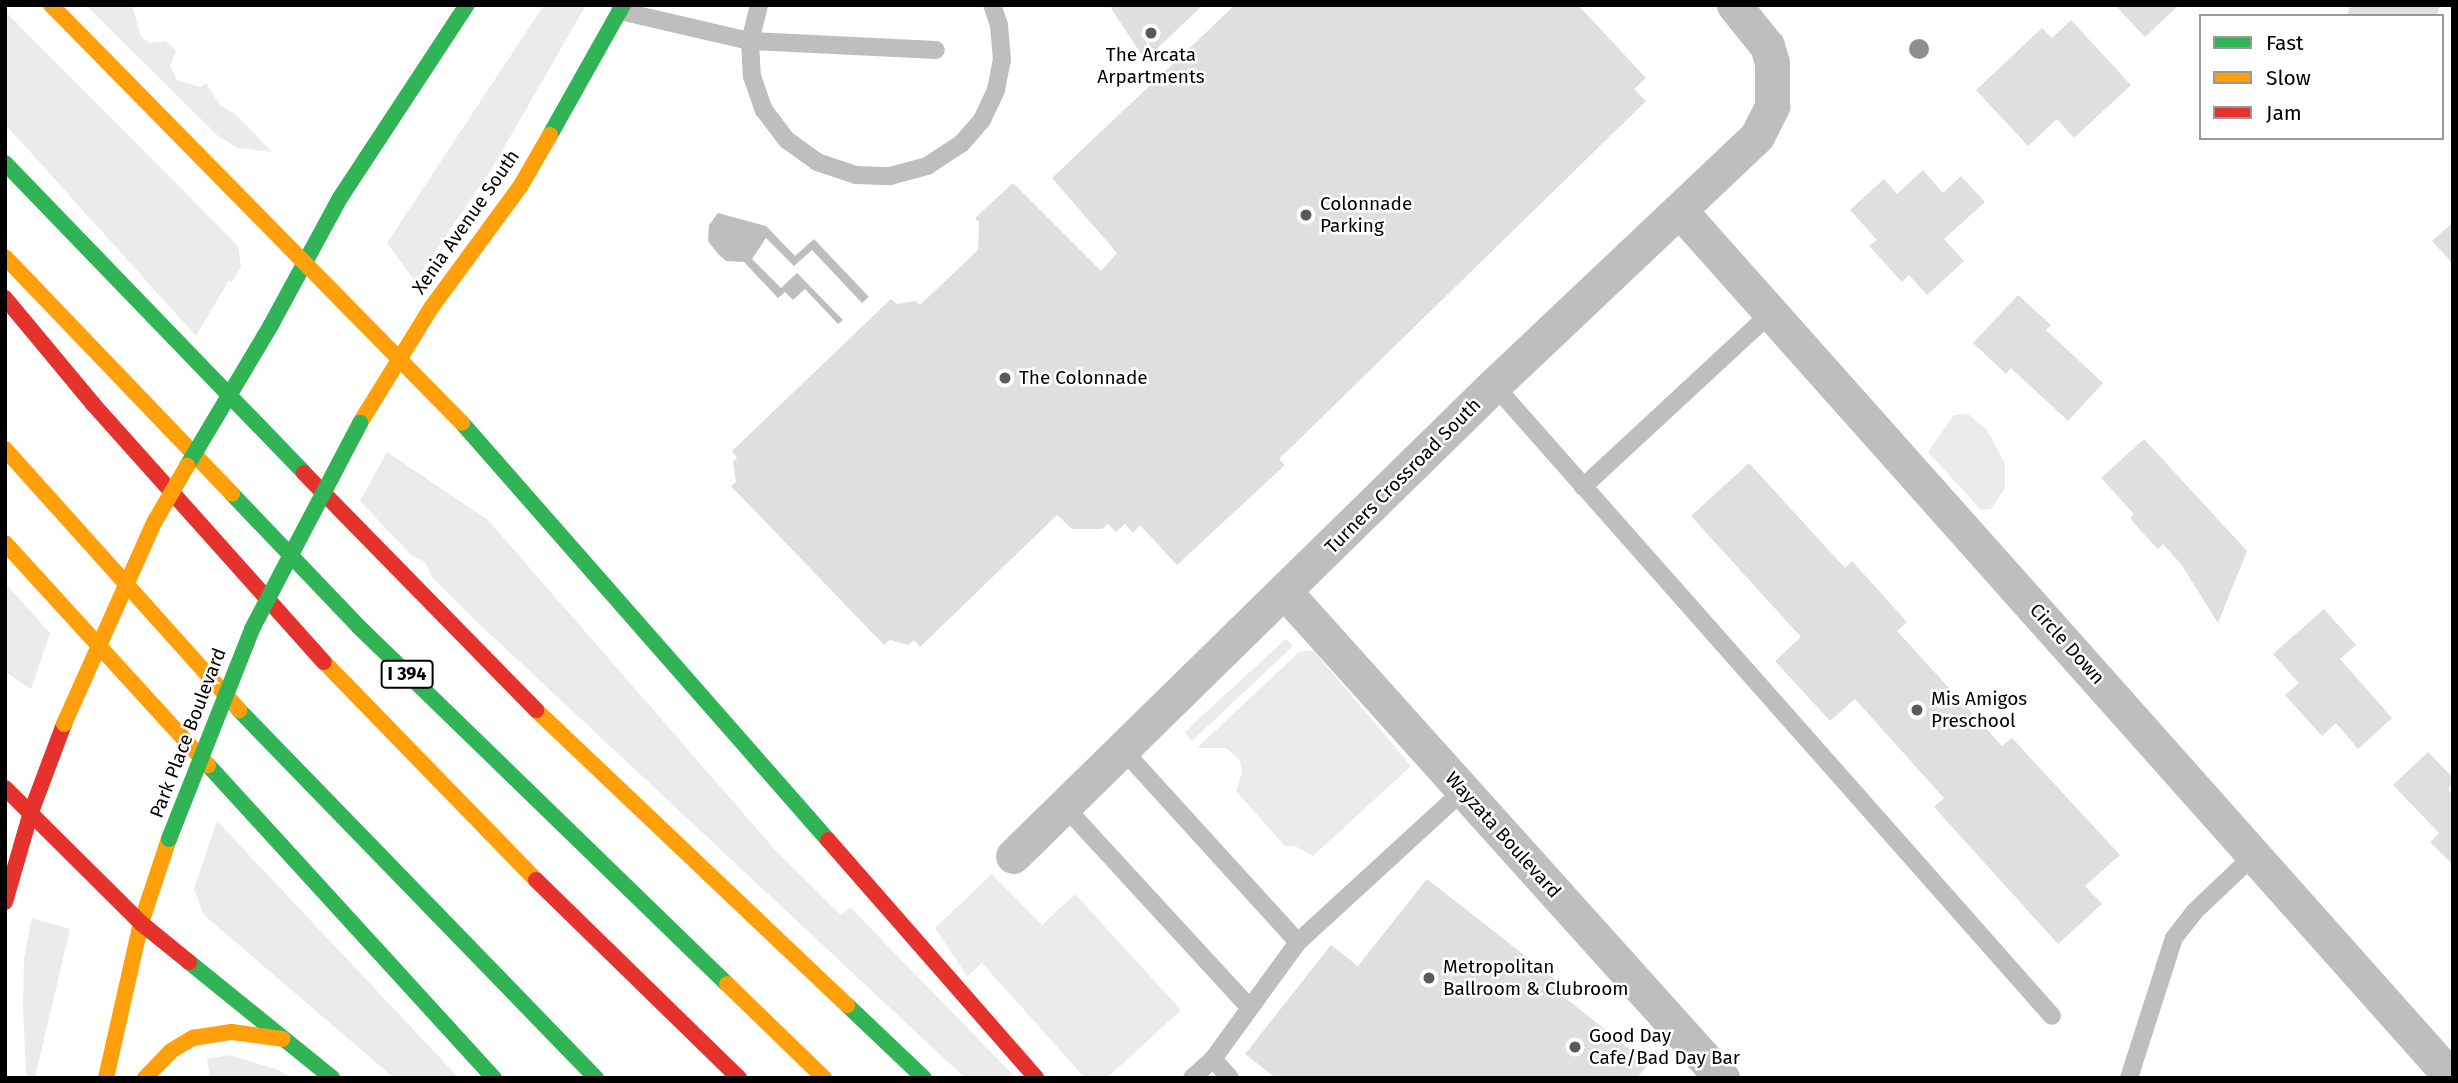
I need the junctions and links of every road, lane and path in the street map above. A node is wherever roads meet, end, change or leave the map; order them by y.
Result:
1 (51, 5) edge
2 (467, 5) edge
3 (759, 5) edge
4 (992, 5) edge
5 (1734, 5) edge
6 (621, 8) edge
7 (750, 41) junction
8 (936, 50) dead end
9 (5, 163) edge
10 (1681, 212) junction
11 (5, 257) edge
12 (305, 259) junction
13 (5, 298) edge
14 (1772, 312) junction
15 (400, 356) junction
16 (1494, 384) junction
17 (360, 423) joint
18 (5, 449) edge
19 (1583, 487) junction
20 (5, 543) edge
21 (1285, 592) junction
22 (1124, 751) junction
23 (5, 788) edge
24 (1464, 790) junction
25 (1065, 807) junction
26 (31, 812) junction
27 (2255, 855) junction
28 (1013, 856) dead end
29 (5, 902) edge
30 (141, 923) junction
31 (1298, 942) junction
32 (1251, 1008) junction
33 (2052, 1016) dead end
34 (283, 1039) junction
35 (1213, 1059) junction
36 (106, 1078) edge
37 (145, 1078) edge
38 (332, 1078) edge
39 (494, 1078) edge
40 (596, 1078) edge
41 (739, 1078) edge
42 (824, 1078) edge
43 (924, 1078) edge
44 (1036, 1078) edge
45 (1192, 1078) edge
46 (1230, 1078) edge
47 (1721, 1078) edge
48 (2129, 1078) edge
49 (2452, 1078) edge

1 - 12 main road
2 - 12 main road
3 - 7 lane
4 - 7 lane
5 - 10 street, Turners Crossroad South
6 - 7 lane
6 - 15 main road, Xenia Avenue South
7 - 8 lane
9 - 43 main road
10 - 14 street, Circle Down
10 - 16 street, Turners Crossroad South
11 - 42 main road, I 394
12 - 15 main road
12 - 26 main road, bridge
13 - 41 main road
14 - 19 lane
14 - 27 street, Circle Down
15 - 17 main road, Xenia Avenue South
15 - 44 main road
16 - 19 lane
16 - 21 street, Turners Crossroad South
17 - 30 main road, Park Place Boulevard, bridge
18 - 40 main road
19 - 33 lane
20 - 39 main road
21 - 22 street, Turners Crossroad South
21 - 24 street, Wayzata Boulevard
22 - 25 street, Turners Crossroad South
22 - 31 lane
23 - 26 main road
24 - 31 lane
24 - 47 street, Wayzata Boulevard
25 - 28 street, Turners Crossroad South
25 - 32 lane
26 - 29 main road
26 - 30 main road
27 - 48 lane
27 - 49 street, Circle Down
30 - 34 main road
30 - 36 main road, Park Place Boulevard
31 - 32 lane
32 - 35 lane
34 - 37 main road
34 - 38 main road
35 - 45 lane
35 - 46 lane

